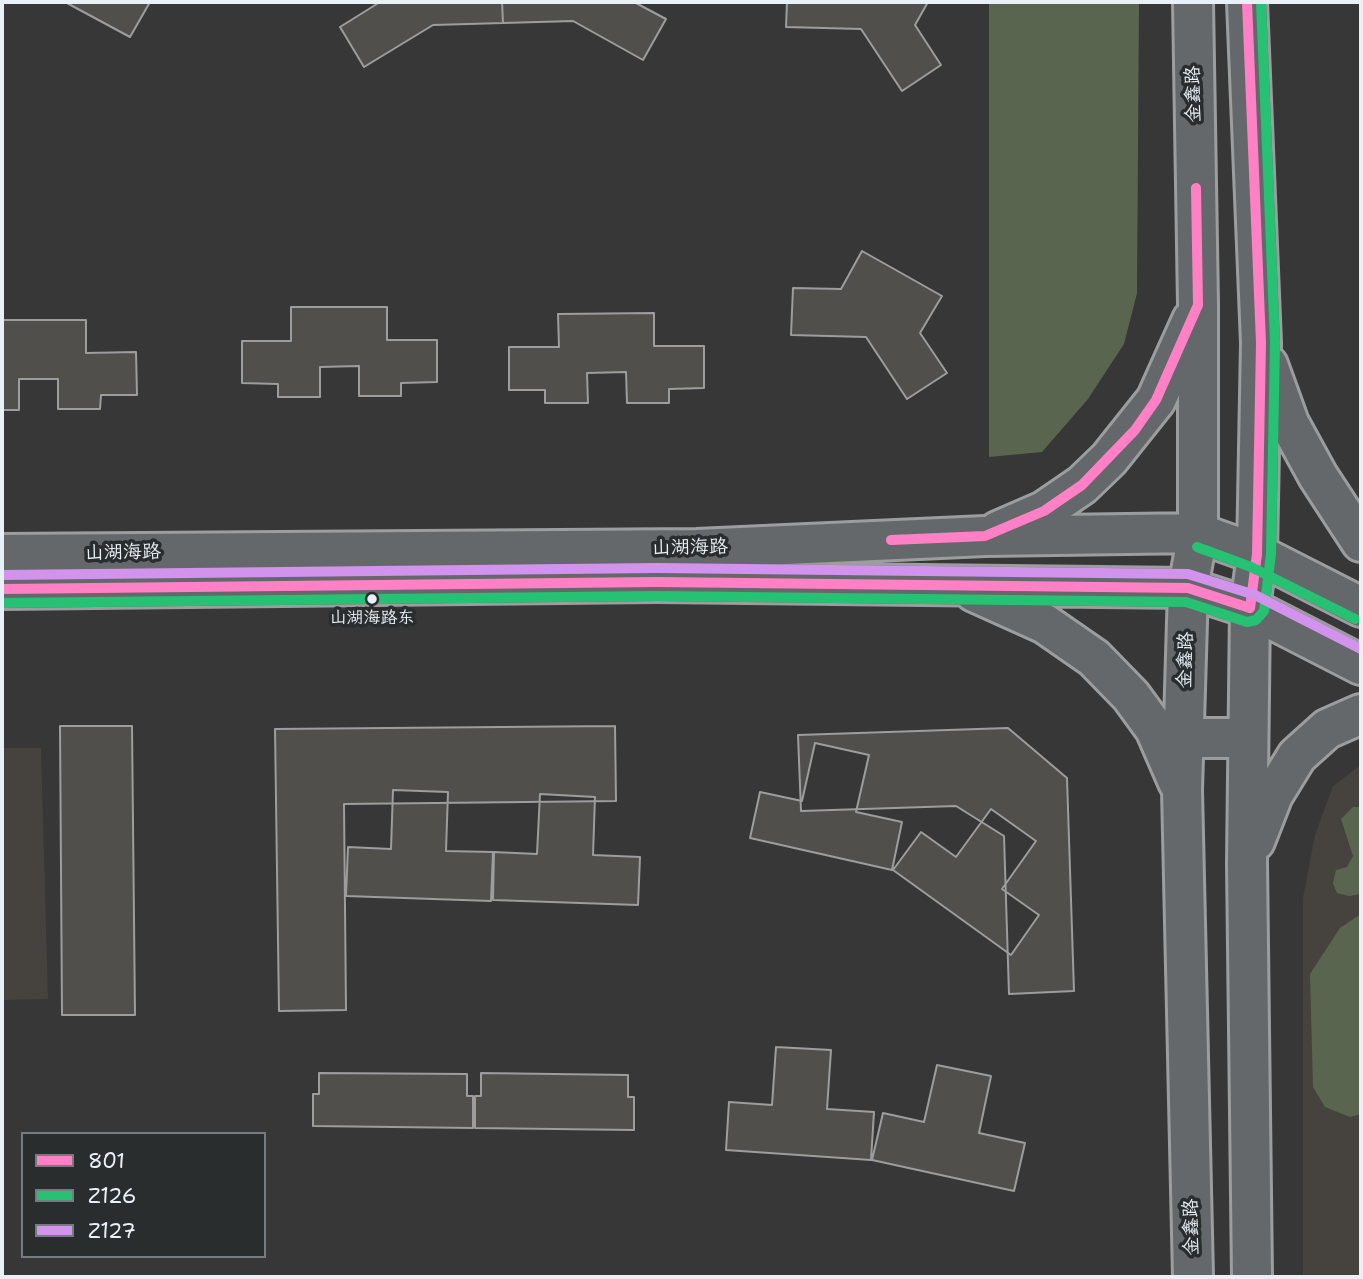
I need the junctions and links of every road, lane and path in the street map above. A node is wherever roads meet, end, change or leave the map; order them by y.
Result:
1 (1193, 2) edge
2 (1247, 2) edge
3 (1198, 305) junction
4 (1261, 343) junction
5 (1198, 533) junction
6 (985, 536) junction
7 (1361, 542) edge
8 (2, 554) edge
9 (1257, 554) junction
10 (962, 587) junction
11 (1188, 588) junction
12 (2, 589) edge
13 (1361, 607) edge
14 (1250, 608) junction
15 (1361, 665) edge
16 (1361, 714) edge
17 (1184, 738) junction
18 (1248, 738) junction
19 (1182, 790) junction
20 (1247, 863) junction
21 (1194, 1277) edge
22 (1252, 1277) edge

1 - 3 street, 金鑫路
2 - 4 street
3 - 5 street, 金鑫路
3 - 6 street
4 - 7 street
4 - 9 street
5 - 6 street, 山湖海路
5 - 9 street, 山湖海路
5 - 11 street, 金鑫路
6 - 8 street, 山湖海路
9 - 13 street, 山湖海路
9 - 14 street
10 - 11 street, 山湖海路
10 - 12 street, 山湖海路
10 - 19 street
11 - 14 street, 山湖海路
11 - 17 street, 金鑫路
14 - 15 street, 山湖海路
14 - 18 street
16 - 20 street
17 - 18 street
17 - 19 street, 金鑫路
18 - 20 street
19 - 21 street, 金鑫路
20 - 22 street

